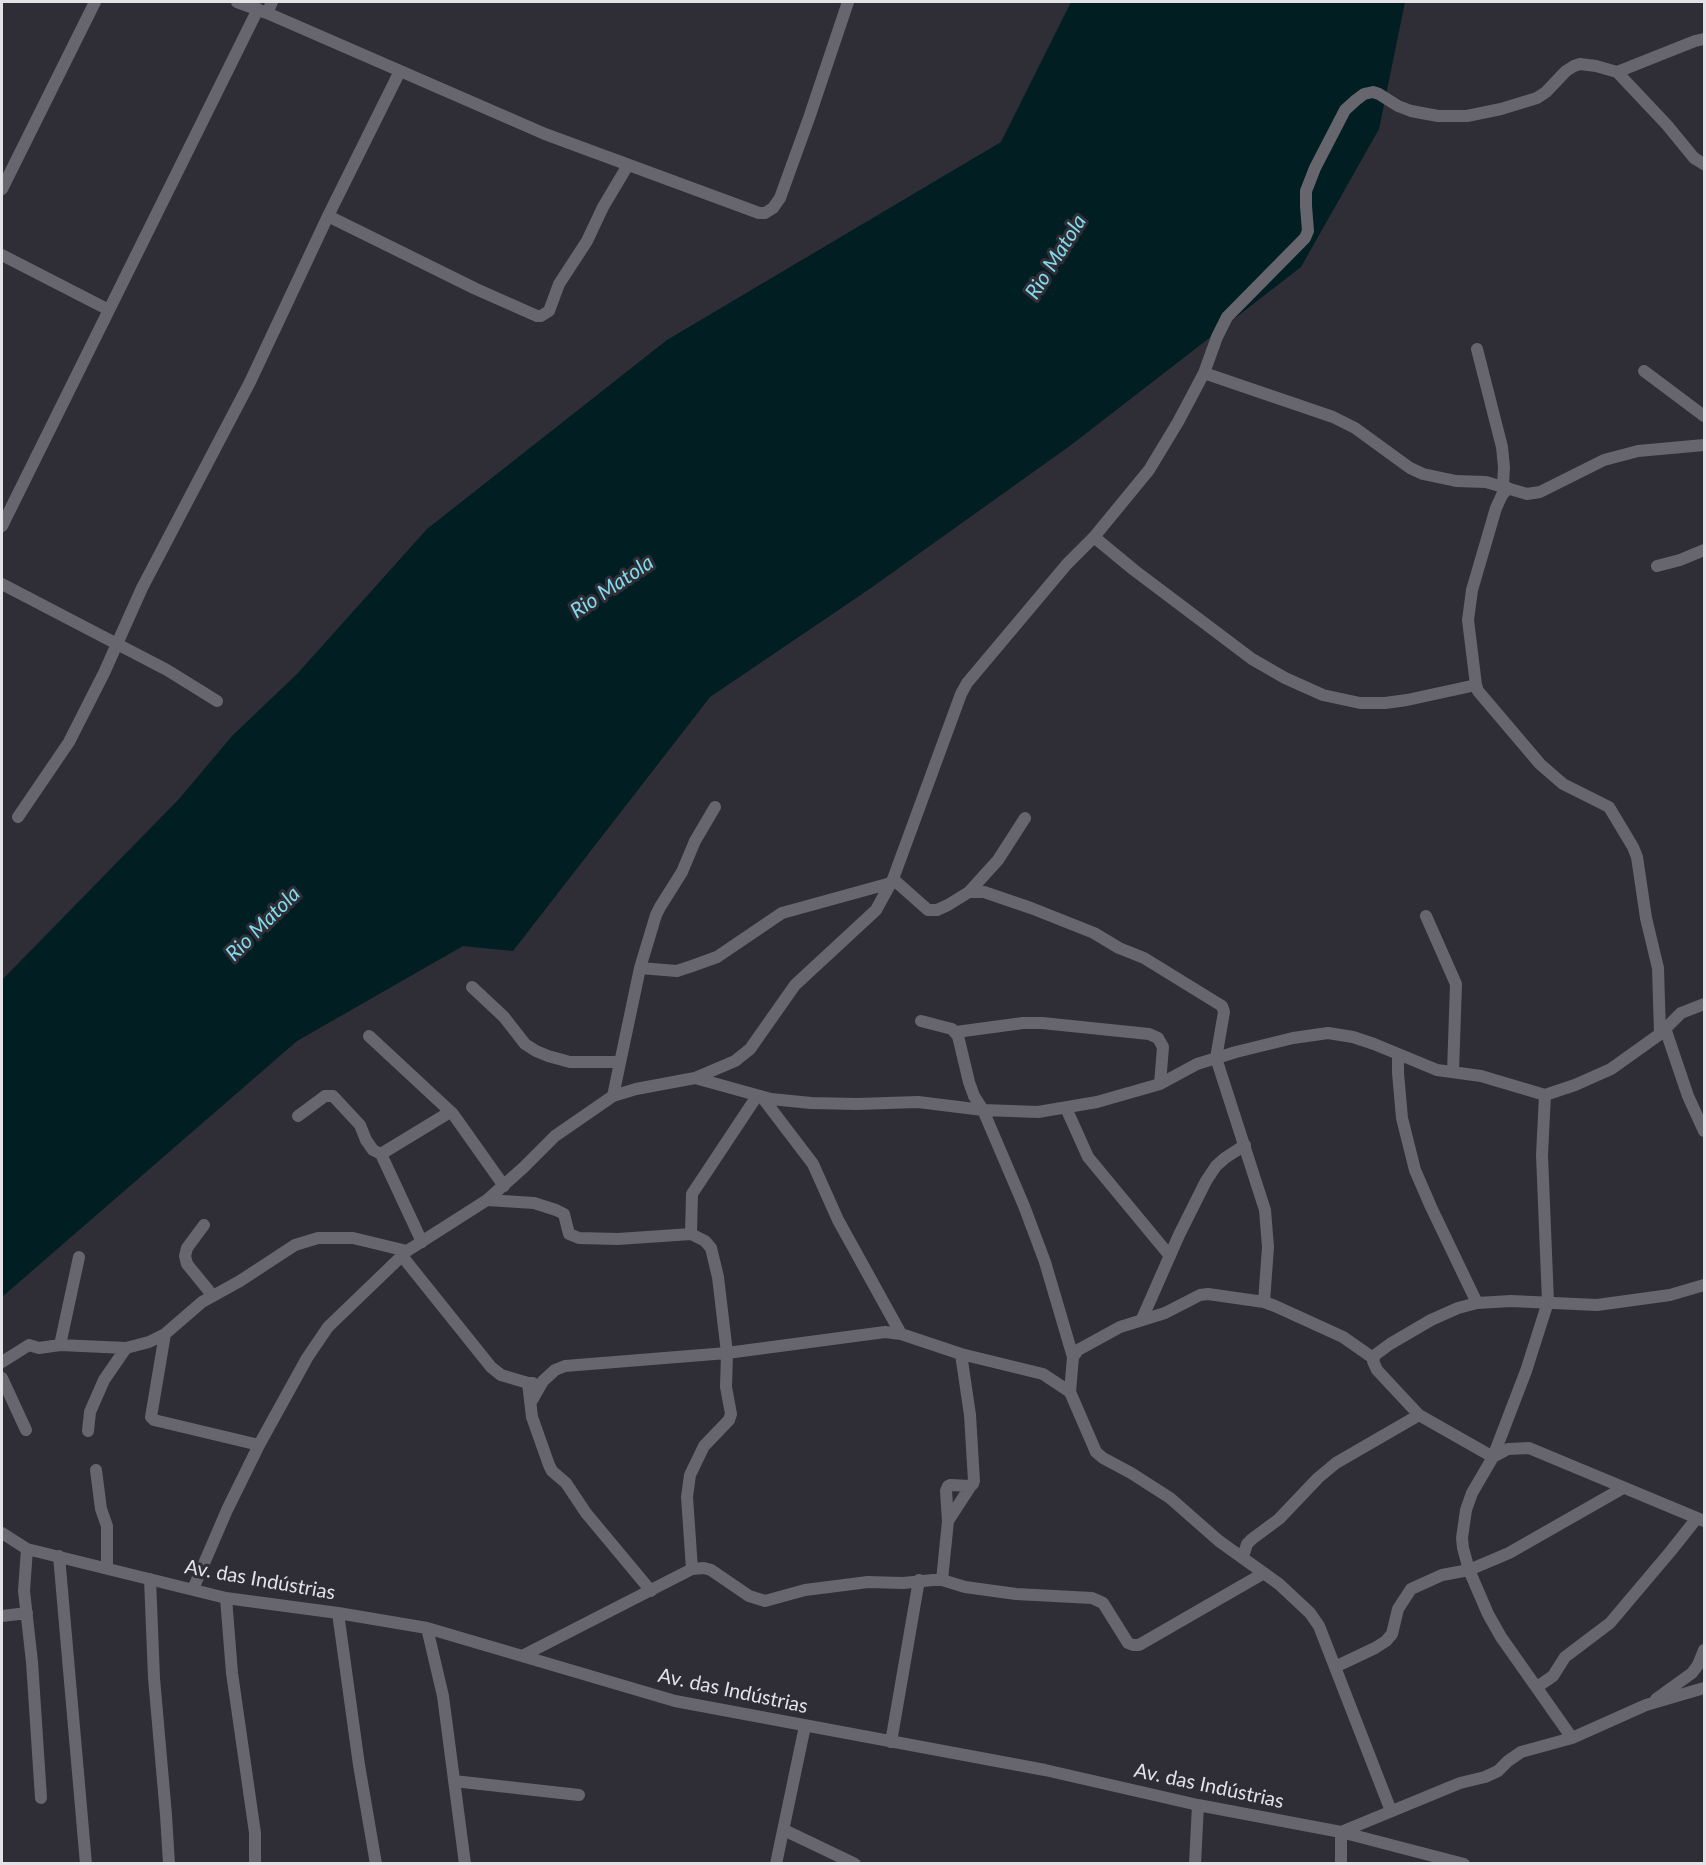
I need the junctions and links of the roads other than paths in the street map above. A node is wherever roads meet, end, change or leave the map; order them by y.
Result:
1 (95, 2) edge
2 (237, 2) edge
3 (848, 2) edge
4 (266, 8) edge
5 (1704, 39) edge
6 (400, 71) junction
7 (1617, 72) junction
8 (1704, 164) edge
9 (628, 165) junction
10 (2, 189) edge
11 (328, 216) junction
12 (2, 255) edge
13 (109, 310) junction
14 (1477, 349) dead end
15 (1644, 370) dead end
16 (1204, 373) junction
17 (1704, 416) edge
18 (1704, 445) edge
19 (1505, 487) junction
20 (2, 526) edge
21 (1094, 537) junction
22 (1704, 550) edge
23 (1657, 566) dead end
24 (2, 584) edge
25 (118, 644) junction
26 (1476, 685) junction
27 (217, 701) dead end
28 (715, 807) dead end
29 (18, 817) dead end
30 (1025, 818) dead end
31 (892, 881) junction
32 (969, 892) junction
33 (1426, 916) dead end
34 (640, 968) junction
35 (472, 987) dead end
36 (1704, 1004) edge
37 (921, 1021) dead end
38 (1662, 1031) junction
39 (956, 1032) junction
40 (369, 1036) dead end
41 (1398, 1054) junction
42 (1216, 1058) junction
43 (619, 1062) junction
44 (1453, 1072) junction
45 (695, 1078) junction
46 (1160, 1084) junction
47 (1545, 1095) junction
48 (613, 1096) junction
49 (760, 1096) junction
50 (1066, 1108) junction
51 (984, 1110) junction
52 (450, 1112) junction
53 (298, 1116) dead end
54 (1704, 1131) edge
55 (1245, 1145) junction
56 (381, 1154) junction
57 (504, 1186) junction
58 (487, 1200) junction
59 (204, 1226) dead end
60 (691, 1234) junction
61 (422, 1242) junction
62 (405, 1254) junction
63 (1170, 1256) junction
64 (79, 1257) dead end
65 (1704, 1285) edge
66 (213, 1296) junction
67 (1264, 1302) junction
68 (1548, 1302) junction
69 (1477, 1303) junction
70 (1142, 1319) junction
71 (165, 1334) junction
72 (901, 1334) junction
73 (60, 1345) junction
74 (126, 1348) junction
75 (727, 1353) junction
76 (961, 1354) junction
77 (1073, 1356) junction
78 (1373, 1358) junction
79 (2, 1362) edge
80 (2, 1378) edge
81 (543, 1381) junction
82 (528, 1383) junction
83 (1070, 1392) junction
84 (531, 1402) junction
85 (1419, 1415) junction
86 (26, 1430) dead end
87 (88, 1431) dead end
88 (259, 1445) junction
89 (1493, 1458) junction
90 (96, 1470) dead end
91 (973, 1484) junction
92 (1623, 1488) junction
93 (1700, 1519) edge
94 (948, 1521) junction
95 (2, 1533) edge
96 (27, 1549) junction
97 (59, 1556) junction
98 (1243, 1557) junction
99 (107, 1568) junction
100 (692, 1569) junction
101 (1469, 1570) junction
102 (1264, 1573) junction
103 (150, 1579) junction
104 (919, 1580) junction
105 (942, 1580) junction
106 (193, 1589) junction
107 (651, 1591) junction
108 (226, 1598) junction
109 (27, 1613) junction
110 (338, 1613) junction
111 (2, 1616) edge
112 (427, 1628) junction
113 (1704, 1650) edge
114 (524, 1655) junction
115 (1335, 1667) junction
116 (1537, 1687) junction
117 (1704, 1688) edge
118 (1646, 1705) junction
119 (805, 1725) junction
120 (1572, 1738) junction
121 (891, 1742) junction
122 (454, 1781) junction
123 (579, 1796) dead end
124 (41, 1798) dead end
125 (1198, 1805) junction
126 (1391, 1810) junction
127 (784, 1830) junction
128 (1341, 1832) junction
129 (86, 1863) edge
130 (169, 1863) edge
131 (255, 1863) edge
132 (376, 1863) edge
133 (465, 1863) edge
134 (776, 1863) edge
135 (855, 1863) edge
136 (1195, 1863) edge
137 (1341, 1863) edge
138 (1464, 1863) edge

1 - 10 street
2 - 4 street
3 - 9 street
4 - 6 street
4 - 13 street
5 - 7 street
6 - 9 street
6 - 11 street
7 - 8 street
7 - 16 street
9 - 11 street
11 - 25 street
12 - 13 street
13 - 20 street
14 - 19 street
15 - 17 street
16 - 19 street
16 - 21 street
18 - 19 street
19 - 26 street
21 - 26 street
21 - 31 street
22 - 23 street
24 - 25 street
25 - 27 street
25 - 29 street
26 - 38 street
28 - 34 street
30 - 32 street
31 - 32 street
31 - 34 street
31 - 45 street
32 - 42 street
33 - 44 street
34 - 43 street
35 - 43 street
36 - 38 street
37 - 39 street
38 - 47 street
38 - 54 street
39 - 46 street
39 - 51 street
40 - 52 street
41 - 42 street
41 - 44 street
41 - 69 street
42 - 46 street
42 - 55 street
43 - 48 street
44 - 47 street
45 - 48 street
45 - 49 street
46 - 50 street
47 - 68 street
48 - 57 street
49 - 51 street
49 - 60 street
49 - 72 street
50 - 51 street
50 - 63 street
51 - 77 street
52 - 56 street
52 - 57 street
53 - 56 street
55 - 63 street
55 - 67 street
56 - 61 street
57 - 58 street
58 - 60 street
58 - 61 street
59 - 66 street
60 - 75 street
61 - 62 street
62 - 66 street
62 - 82 street
62 - 88 street
63 - 70 street
64 - 73 street
65 - 68 street
66 - 71 street
67 - 70 street
67 - 78 street
68 - 69 street
68 - 89 street
69 - 78 street
70 - 77 street
71 - 74 street
71 - 88 street
72 - 75 street
72 - 76 street
73 - 74 street
73 - 79 street
74 - 87 street
75 - 81 street
75 - 100 street
76 - 83 street
76 - 91 street
77 - 83 street
78 - 85 street
80 - 86 street
81 - 82 street
81 - 84 street
82 - 84 street
83 - 98 street
84 - 107 street
85 - 89 street
85 - 98 street
88 - 106 street
89 - 92 street
89 - 101 street
90 - 99 street
91 - 94 street
91 - 94 street
92 - 93 street
92 - 101 street
93 - 116 street
94 - 105 street
95 - 96 street, Av. das Indústrias
96 - 97 street, Av. das Indústrias
96 - 109 street
97 - 99 street, Av. das Indústrias
97 - 129 street
98 - 102 street
99 - 103 street, Av. das Indústrias
100 - 104 street
100 - 107 street
101 - 115 street
101 - 116 street
102 - 105 street
102 - 115 street
103 - 106 street, Av. das Indústrias
103 - 130 street
104 - 105 street
104 - 121 street
106 - 108 street, Av. das Indústrias
107 - 114 street
108 - 110 street, Av. das Indústrias
108 - 131 street
109 - 111 street
109 - 124 street
110 - 112 street, Av. das Indústrias
110 - 132 street
112 - 114 street, Av. das Indústrias
112 - 122 street
113 - 118 street
114 - 119 street, Av. das Indústrias
115 - 126 street
116 - 120 street
117 - 118 street
118 - 120 street
119 - 121 street, Av. das Indústrias
119 - 127 street
120 - 126 street
121 - 125 street, Av. das Indústrias
122 - 123 street
122 - 133 street
125 - 128 street, Av. das Indústrias
125 - 136 street
126 - 128 street
127 - 134 street
127 - 135 street
128 - 137 street
128 - 138 street, Av. das Indústrias

